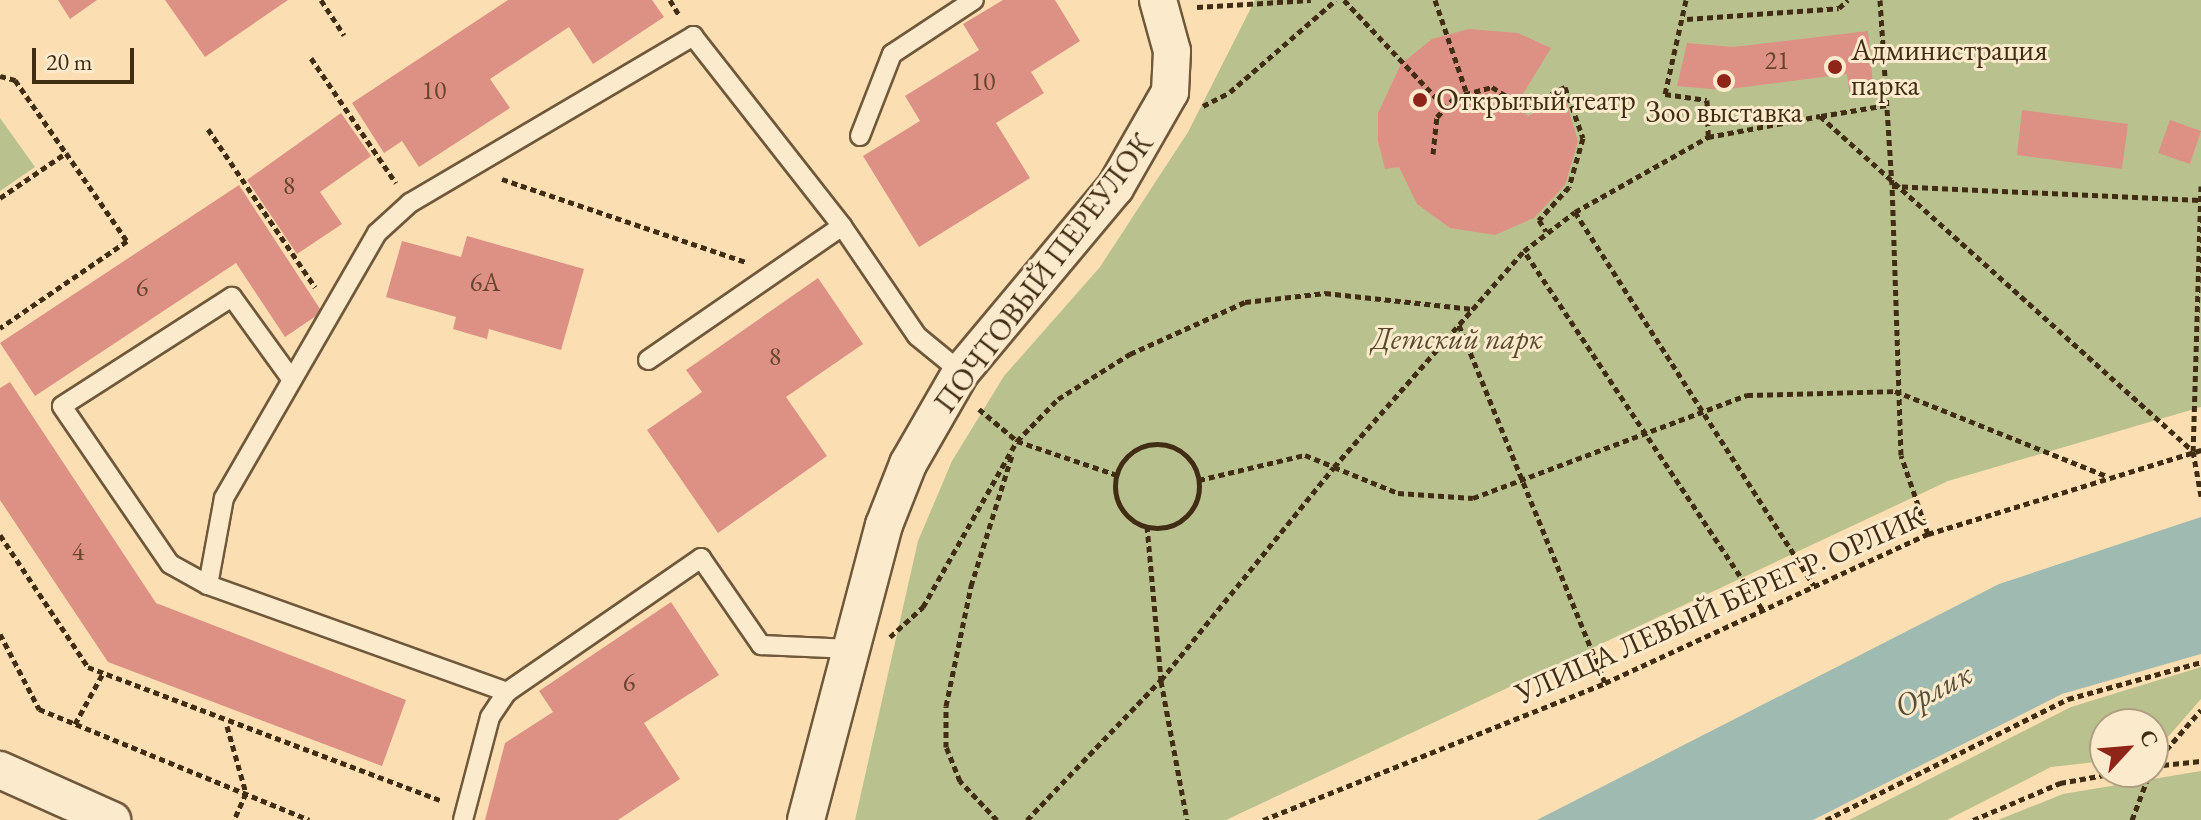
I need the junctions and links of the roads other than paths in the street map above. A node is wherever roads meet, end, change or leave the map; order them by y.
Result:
1 (974, 0) edge
2 (1174, 3) edge
3 (860, 136) dead end
4 (842, 226) junction
5 (648, 360) dead end
6 (290, 377) junction
7 (965, 386) junction
8 (208, 585) junction
9 (852, 649) junction
10 (507, 692) junction
11 (0, 770) edge
12 (464, 815) edge
13 (112, 820) edge
14 (806, 820) edge

1 - 3 lane
2 - 7 street, ПОЧТОВЫЙ ПЕРЕУЛОК
4 - 5 lane
4 - 6 lane
4 - 7 lane
6 - 8 lane
6 - 8 lane
7 - 9 street, ПОЧТОВЫЙ ПЕРЕУЛОК
8 - 10 lane
9 - 10 lane
9 - 14 street, ПОЧТОВЫЙ ПЕРЕУЛОК
10 - 12 lane
11 - 13 street

